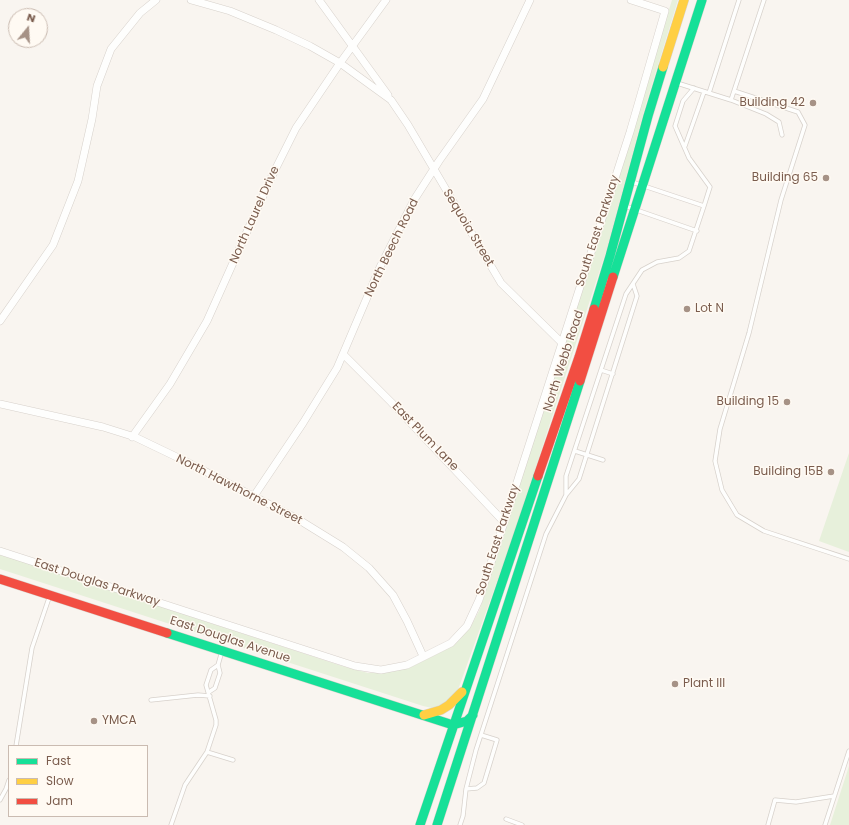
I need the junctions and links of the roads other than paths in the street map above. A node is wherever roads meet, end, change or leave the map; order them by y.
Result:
1 (156, 0) edge
2 (191, 0) edge
3 (319, 0) edge
4 (386, 0) edge
5 (530, 0) edge
6 (631, 0) edge
7 (684, 0) edge
8 (702, 0) edge
9 (739, 0) edge
10 (764, 0) edge
11 (353, 46) junction
12 (340, 62) junction
13 (660, 77) junction
14 (676, 83) junction
15 (694, 88) junction
16 (734, 91) junction
17 (704, 92) junction
18 (709, 93) junction
19 (391, 100) junction
20 (730, 100) junction
21 (782, 135) dead end
22 (685, 146) junction
23 (434, 169) junction
24 (631, 182) junction
25 (642, 186) junction
26 (624, 206) junction
27 (704, 206) junction
28 (635, 209) junction
29 (697, 231) junction
30 (633, 284) junction
31 (0, 321) edge
32 (562, 342) junction
33 (343, 354) junction
34 (601, 370) junction
35 (613, 374) junction
36 (0, 404) edge
37 (132, 436) junction
38 (575, 451) junction
39 (587, 455) junction
40 (603, 460) dead end
41 (566, 495) junction
42 (254, 496) junction
43 (504, 522) junction
44 (0, 551) edge
45 (849, 559) edge
46 (0, 579) edge
47 (50, 595) junction
48 (222, 651) junction
49 (423, 656) junction
50 (218, 665) junction
51 (465, 690) junction
52 (210, 694) junction
53 (151, 700) dead end
54 (422, 715) junction
55 (473, 715) junction
56 (453, 725) junction
57 (481, 735) junction
58 (16, 745) edge
59 (849, 751) edge
60 (207, 752) junction
61 (460, 753) junction
62 (234, 760) dead end
63 (8, 783) edge
64 (466, 789) junction
65 (834, 796) junction
66 (0, 800) edge
67 (506, 819) dead end
68 (171, 825) edge
69 (420, 825) edge
70 (437, 825) edge
71 (460, 825) edge
72 (522, 825) edge
73 (768, 825) edge
74 (825, 825) edge

1 - 31 street
2 - 12 street, Sequoia Street
3 - 11 street, Sequoia Street
4 - 11 street, North Laurel Drive
5 - 23 street, North Beech Road
6 - 32 street, South East Parkway
7 - 13 main road, North Webb Road
8 - 14 main road, North Webb Road
9 - 18 lane
10 - 16 lane
11 - 12 street, North Laurel Drive
11 - 19 street, Sequoia Street
12 - 19 street, Sequoia Street
12 - 37 street, North Laurel Drive
13 - 14 main road
13 - 24 main road, North Webb Road
14 - 15 lane
14 - 25 main road, North Webb Road
15 - 17 lane
15 - 22 lane
16 - 20 lane
16 - 45 lane
17 - 18 lane
17 - 22 lane
18 - 20 lane
19 - 23 street, Sequoia Street
20 - 21 lane
22 - 27 lane
23 - 32 street, Sequoia Street
23 - 33 street, North Beech Road
24 - 25 lane
24 - 26 main road, North Webb Road
25 - 27 lane
25 - 28 main road, North Webb Road
26 - 28 lane
26 - 51 main road, North Webb Road
27 - 29 lane
28 - 29 lane
28 - 55 main road, North Webb Road
29 - 30 lane
30 - 34 lane
30 - 35 lane
32 - 43 street, South East Parkway
33 - 42 street, North Beech Road
33 - 43 street, East Plum Lane
34 - 35 lane
34 - 38 lane
35 - 39 lane
36 - 37 street, North Hawthorne Street
37 - 42 street, North Hawthorne Street
38 - 39 lane
38 - 41 lane
39 - 40 lane
39 - 41 lane
41 - 57 lane
42 - 49 street, North Hawthorne Street
43 - 49 street, South East Parkway
44 - 49 street, East Douglas Parkway
46 - 47 main road, East Douglas Avenue
47 - 48 main road, East Douglas Avenue
47 - 58 lane
48 - 50 lane
48 - 54 main road, East Douglas Avenue
50 - 52 lane
50 - 52 lane
51 - 54 main road
51 - 56 main road, North Webb Road
52 - 53 lane
52 - 60 lane
54 - 56 main road, East Douglas Avenue
55 - 56 main road
55 - 61 main road, North Webb Road
56 - 61 main road
56 - 69 main road, North Webb Road
57 - 64 lane
57 - 64 lane
59 - 65 lane
60 - 62 lane
60 - 68 lane
61 - 70 main road, North Webb Road
63 - 66 lane
64 - 71 lane
65 - 73 lane
65 - 74 lane
67 - 72 lane

